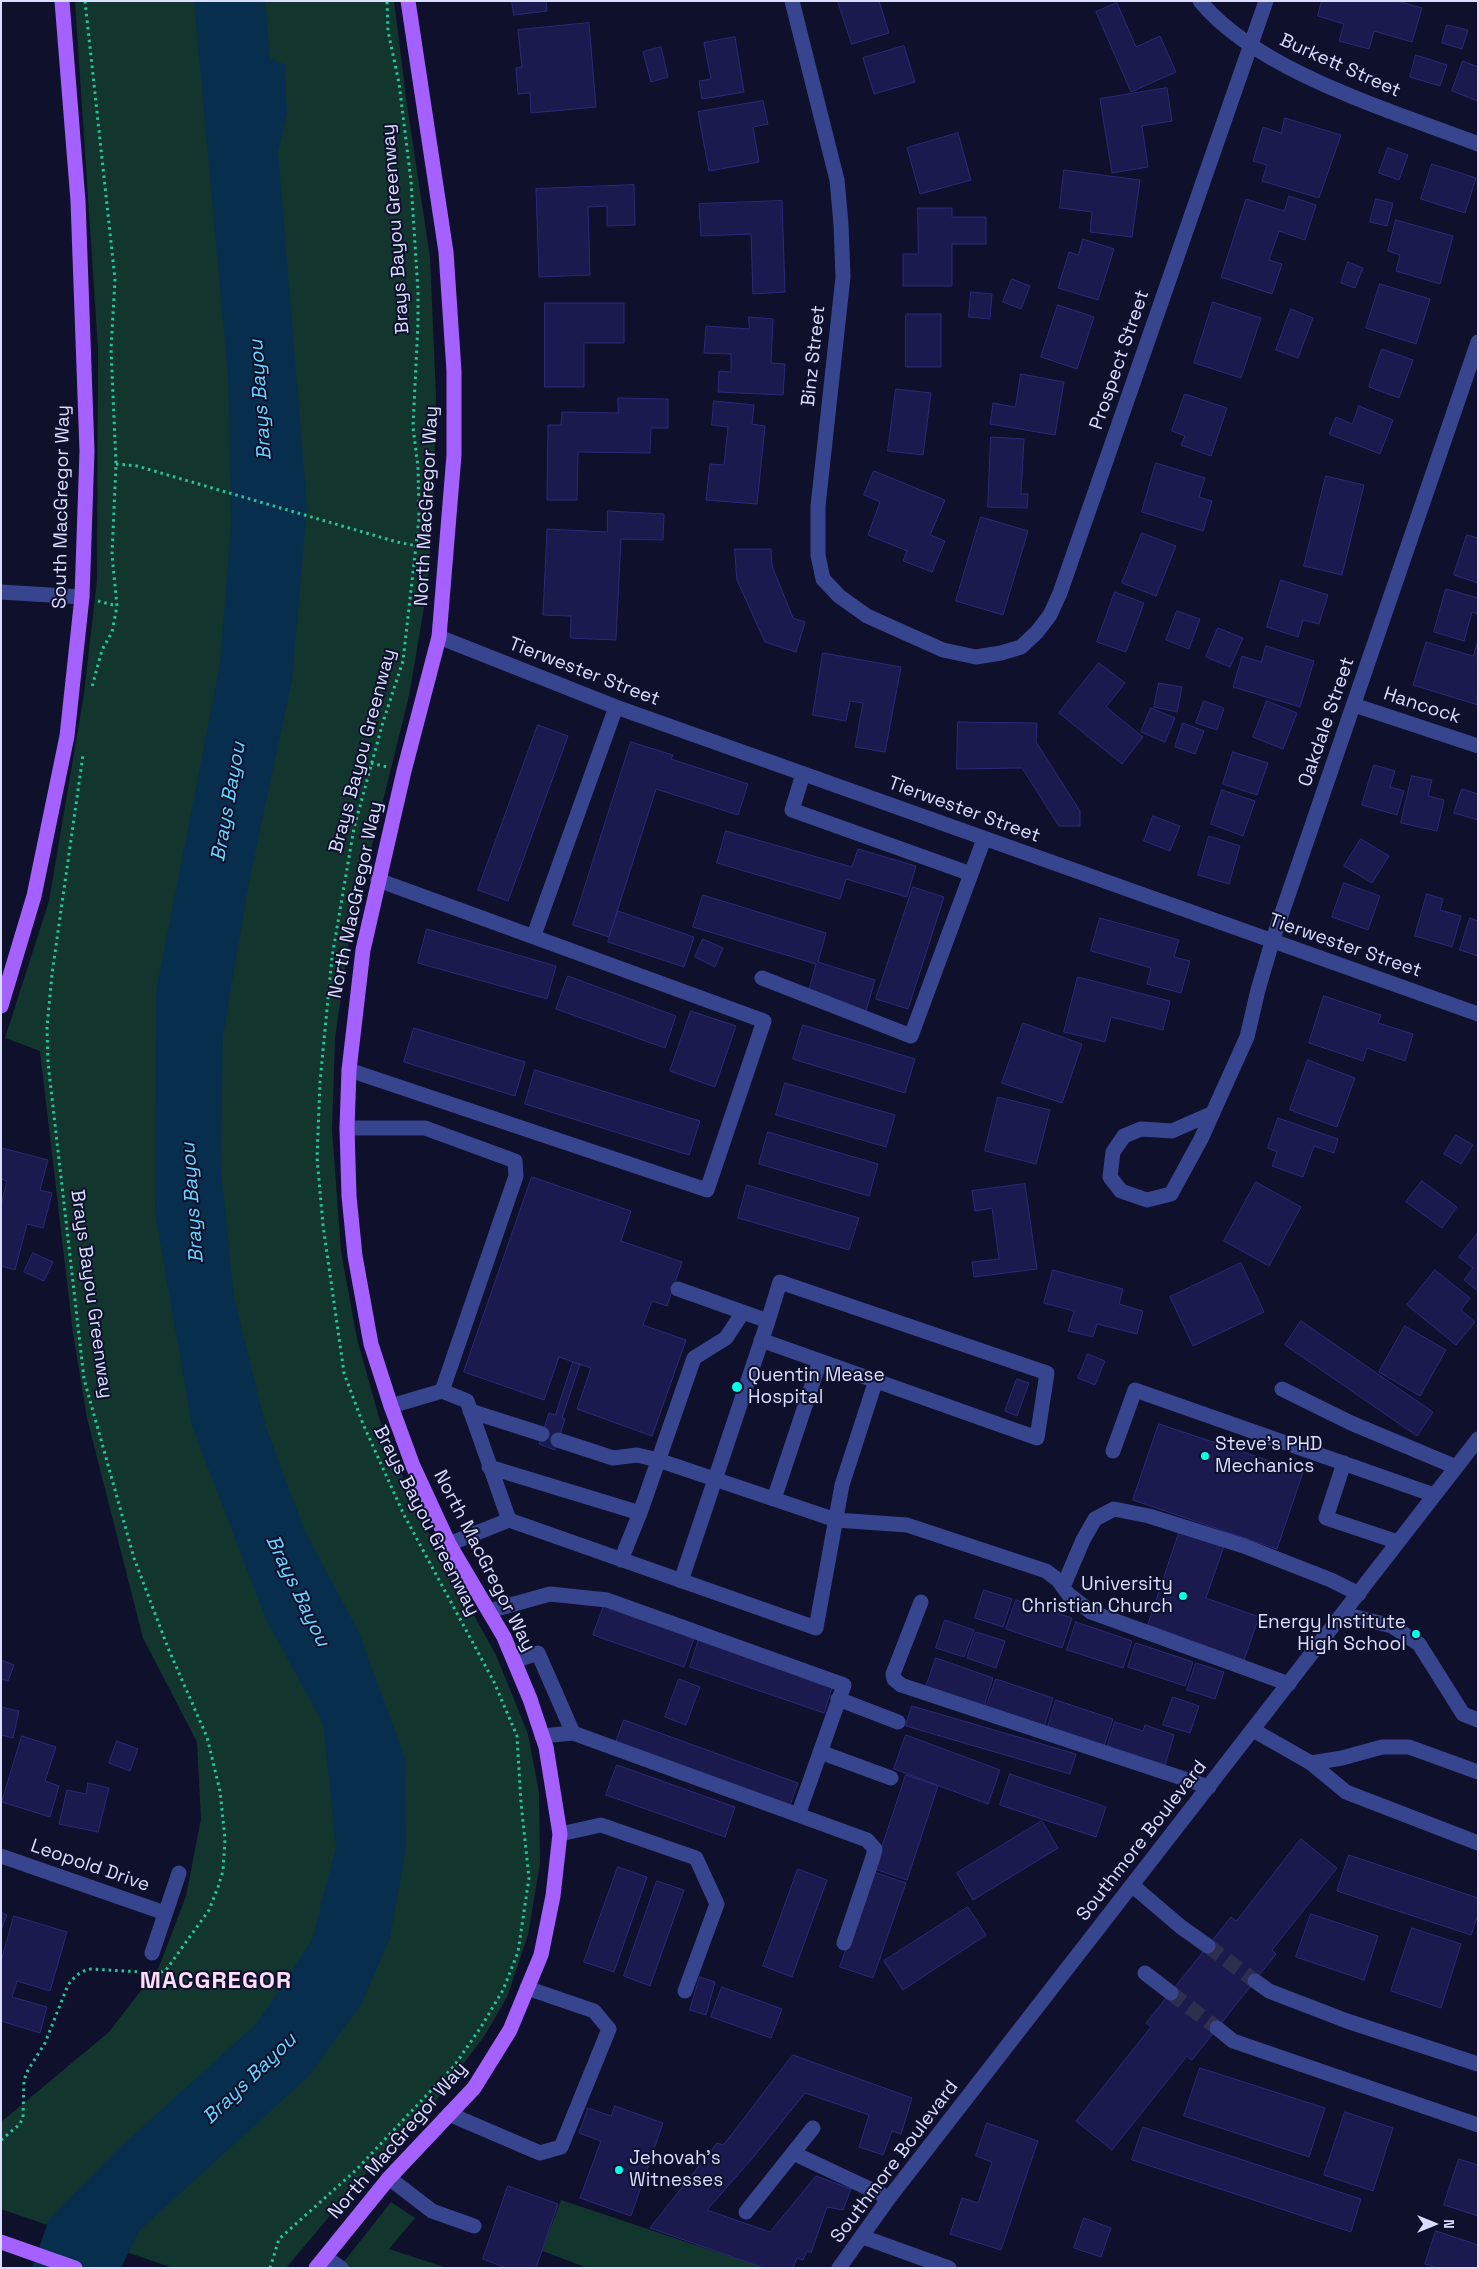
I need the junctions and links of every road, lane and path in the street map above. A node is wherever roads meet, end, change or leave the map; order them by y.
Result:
1 (62, 1) edge
2 (85, 1) edge
3 (387, 1) edge
4 (408, 1) edge
5 (792, 1) edge
6 (1200, 1) edge
7 (1266, 1) edge
8 (1250, 47) junction
9 (1478, 144) edge
10 (1478, 342) edge
11 (116, 464) junction
12 (417, 546) junction
13 (1, 592) edge
14 (82, 597) junction
15 (439, 637) junction
16 (943, 650) joint
17 (92, 694) dead end
18 (1354, 705) junction
19 (616, 707) junction
20 (1478, 746) edge
21 (84, 747) dead end
22 (371, 763) junction
23 (389, 768) dead end
24 (804, 774) junction
25 (984, 839) junction
26 (972, 874) junction
27 (378, 880) junction
28 (534, 935) junction
29 (1272, 942) junction
30 (762, 978) dead end
31 (1, 1006) edge
32 (1478, 1014) edge
33 (349, 1070) junction
34 (1213, 1113) junction
35 (347, 1128) junction
36 (678, 1289) dead end
37 (743, 1312) junction
38 (768, 1321) junction
39 (761, 1340) junction
40 (820, 1360) junction
41 (876, 1380) junction
42 (1282, 1388) dead end
43 (442, 1391) junction
44 (391, 1406) junction
45 (470, 1411) junction
46 (542, 1434) dead end
47 (1478, 1439) edge
48 (558, 1440) dead end
49 (1113, 1452) dead end
50 (658, 1460) junction
51 (1344, 1463) junction
52 (489, 1467) junction
53 (1456, 1467) junction
54 (714, 1479) junction
55 (1434, 1495) junction
56 (774, 1499) junction
57 (640, 1513) junction
58 (509, 1520) junction
59 (836, 1520) junction
60 (1398, 1542) junction
61 (449, 1544) junction
62 (620, 1560) junction
63 (681, 1581) junction
64 (1063, 1588) junction
65 (1359, 1594) junction
66 (921, 1602) dead end
67 (489, 1611) junction
68 (1343, 1614) junction
69 (515, 1661) junction
70 (1289, 1684) junction
71 (838, 1699) junction
72 (1478, 1720) edge
73 (898, 1722) dead end
74 (1253, 1730) junction
75 (573, 1733) junction
76 (542, 1736) junction
77 (820, 1752) junction
78 (1311, 1763) junction
79 (1478, 1772) edge
80 (891, 1778) dead end
81 (1210, 1787) junction
82 (798, 1815) junction
83 (560, 1834) junction
84 (1478, 1843) edge
85 (1, 1856) edge
86 (179, 1873) dead end
87 (1133, 1886) junction
88 (165, 1913) junction
89 (844, 1943) dead end
90 (1208, 1946) tunnel mouth
91 (152, 1953) dead end
92 (1145, 1973) dead end
93 (1255, 1980) tunnel mouth
94 (527, 1988) junction
95 (685, 1990) dead end
96 (1168, 1990) tunnel mouth
97 (1217, 2028) tunnel mouth
98 (1478, 2064) edge
99 (449, 2114) junction
100 (1478, 2125) edge
101 (812, 2128) dead end
102 (1, 2140) edge
103 (793, 2153) junction
104 (390, 2178) junction
105 (889, 2198) junction
106 (746, 2212) dead end
107 (474, 2226) dead end
108 (863, 2237) junction
109 (1, 2242) edge
110 (321, 2262) edge
111 (76, 2268) edge
112 (270, 2268) edge
113 (341, 2268) edge
114 (839, 2268) edge
115 (949, 2268) edge

1 - 14 main road, South MacGregor Way
2 - 11 path
3 - 12 path, Brays Bayou Greenway
4 - 15 main road, North MacGregor Way
5 - 16 street, Binz Street
6 - 8 street, Burkett Street
7 - 8 street, Prospect Street
8 - 9 street, Burkett Street
8 - 16 street, Prospect Street
10 - 18 street, Oakdale Street
11 - 12 path
11 - 17 path
12 - 22 path, Brays Bayou Greenway
13 - 14 street
14 - 31 main road, South MacGregor Way
15 - 19 street, Tierwester Street
15 - 27 main road, North MacGregor Way
18 - 20 street, Hancock
18 - 29 street, Oakdale Street
19 - 24 street, Tierwester Street
19 - 28 street
21 - 102 path, Brays Bayou Greenway
22 - 23 path
22 - 112 path, Brays Bayou Greenway
24 - 25 street, Tierwester Street
24 - 26 street
25 - 26 street
25 - 29 street, Tierwester Street
26 - 30 street
27 - 28 street
27 - 33 main road, North MacGregor Way
28 - 33 street
29 - 32 street, Tierwester Street
29 - 34 street, Oakdale Street
33 - 35 main road, North MacGregor Way
34 - 34 street, Oakdale Street
35 - 43 street
35 - 44 main road, North MacGregor Way
36 - 37 street
37 - 38 street
37 - 50 street
38 - 39 street
38 - 41 street
39 - 40 street
39 - 54 street
40 - 41 street
40 - 56 street
41 - 59 street
42 - 53 street
43 - 44 street
43 - 45 street
44 - 61 main road, North MacGregor Way
45 - 46 street
45 - 52 street
47 - 53 street, Southmore Boulevard
48 - 50 street
49 - 51 street
50 - 54 street
50 - 57 street
51 - 55 street
51 - 60 street
52 - 57 street
52 - 58 street
53 - 55 street, Southmore Boulevard
54 - 56 street
54 - 63 street
55 - 60 street, Southmore Boulevard
56 - 59 street
57 - 62 street
58 - 61 street
58 - 62 street
59 - 63 street
59 - 64 street
60 - 65 street, Southmore Boulevard
61 - 67 main road, North MacGregor Way
62 - 63 street
64 - 65 street
64 - 70 street
65 - 68 street, Southmore Boulevard
66 - 81 street
67 - 69 main road, North MacGregor Way
67 - 71 street
68 - 70 street, Southmore Boulevard
68 - 72 street
69 - 75 street
69 - 76 main road, North MacGregor Way
70 - 74 street, Southmore Boulevard
71 - 73 street
71 - 77 street
74 - 78 street
74 - 81 street, Southmore Boulevard
75 - 76 street
75 - 82 street
76 - 83 main road, North MacGregor Way
77 - 80 street
77 - 82 street
78 - 79 street
78 - 84 street
81 - 87 street, Southmore Boulevard
82 - 89 street
83 - 94 main road, North MacGregor Way
83 - 95 street
85 - 88 street, Leopold Drive
86 - 88 street
87 - 90 street
87 - 105 street, Southmore Boulevard
88 - 91 street
92 - 96 street
93 - 98 street
94 - 99 main road, North MacGregor Way
94 - 99 street
97 - 100 street
99 - 104 main road, North MacGregor Way
101 - 103 street
103 - 105 street
103 - 106 street
104 - 107 street
104 - 110 main road, North MacGregor Way
105 - 108 street, Southmore Boulevard
108 - 114 street, Southmore Boulevard
108 - 115 street
109 - 111 main road
110 - 113 street

